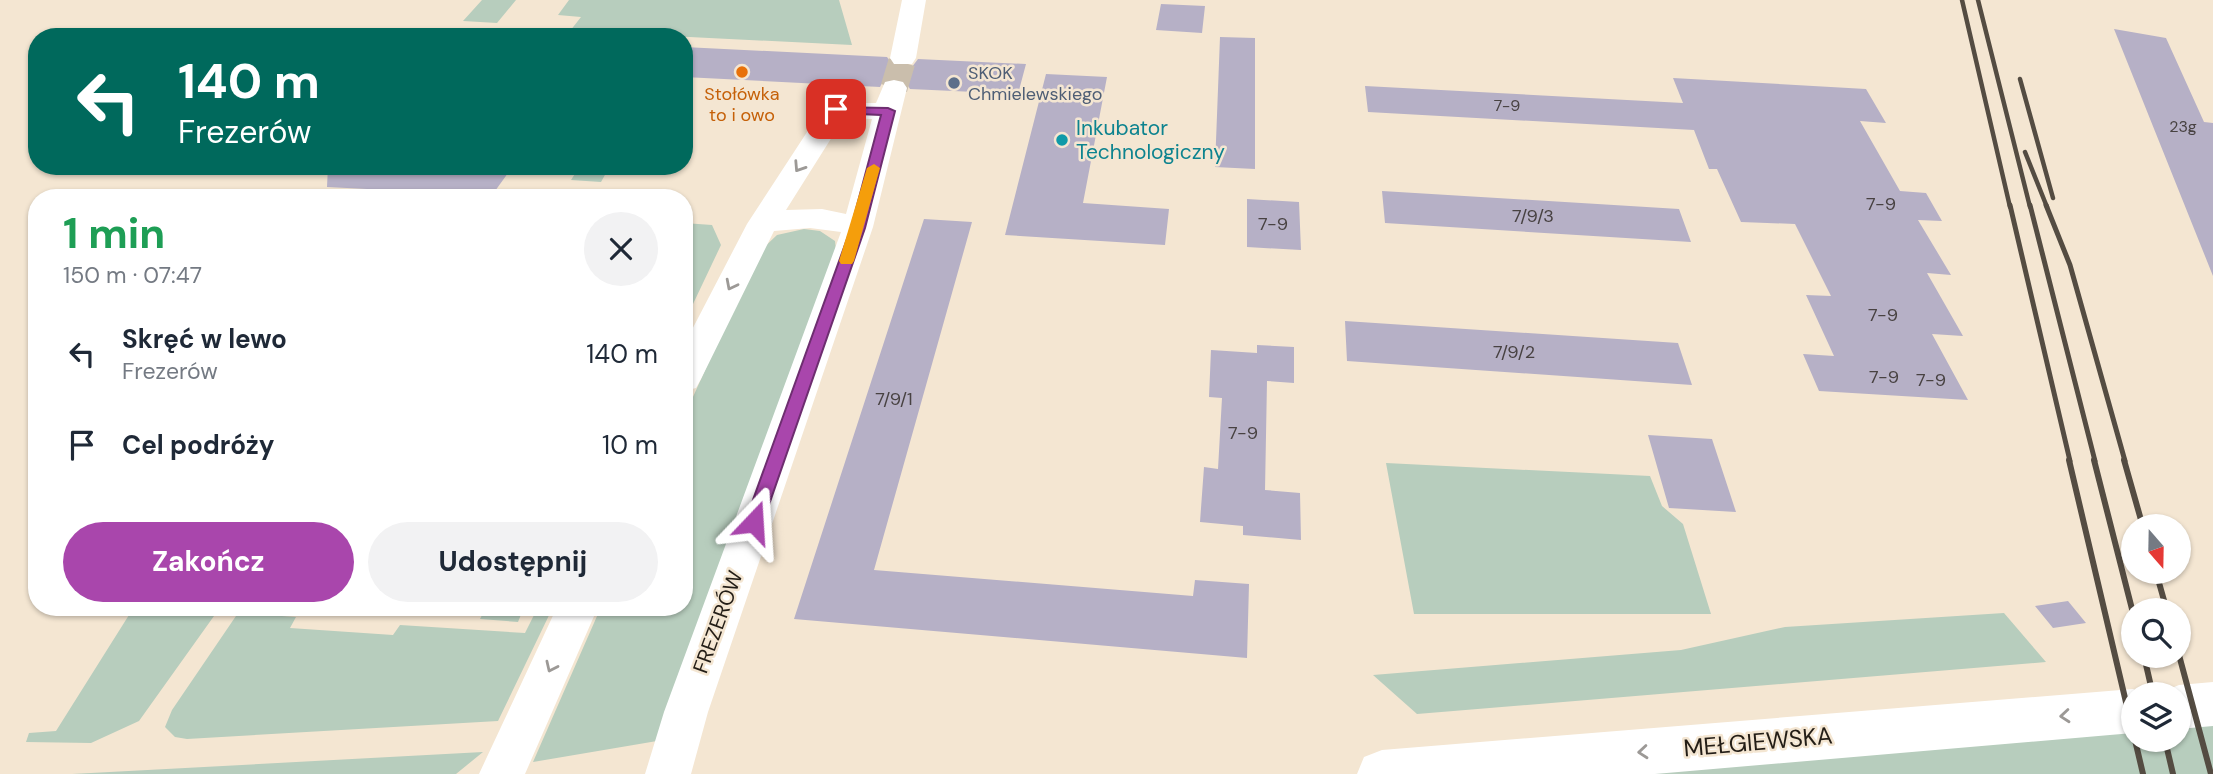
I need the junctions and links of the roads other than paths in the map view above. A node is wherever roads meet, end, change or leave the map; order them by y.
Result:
1 (914, 0) edge
2 (903, 58) tunnel mouth
3 (762, 224) junction
4 (858, 228) junction
5 (693, 361) edge
6 (574, 616) edge
7 (2213, 704) edge
8 (2191, 706) edge
9 (2121, 711) edge
10 (502, 774) edge
11 (668, 774) edge
12 (1382, 774) edge

1 - 2 street
3 - 4 street
4 -> 3 street, FREZERÓW
3 -> 5 street, FREZERÓW
4 - 11 street, FREZERÓW
6 -> 10 street
7 - 8 main road
9 -> 12 main road, MEŁGIEWSKA

